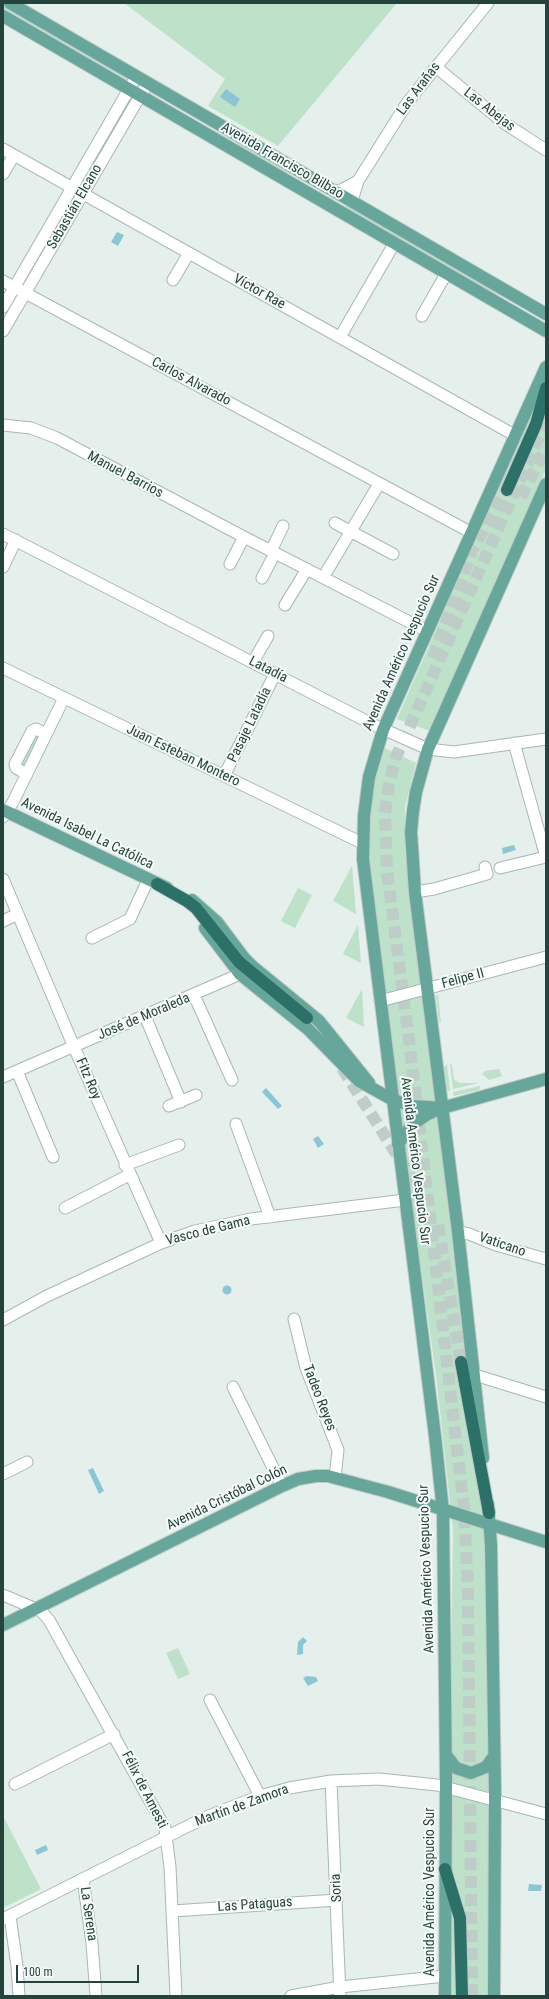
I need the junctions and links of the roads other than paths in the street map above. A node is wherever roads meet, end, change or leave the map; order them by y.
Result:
1 (10, 3) edge
2 (488, 3) edge
3 (3, 16) edge
4 (436, 67) junction
5 (136, 77) junction
6 (147, 84) junction
7 (129, 90) junction
8 (140, 96) junction
9 (3, 149) edge
10 (546, 150) edge
11 (14, 155) junction
12 (3, 174) edge
13 (358, 181) junction
14 (72, 188) junction
15 (335, 191) junction
16 (83, 194) junction
17 (352, 201) junction
18 (322, 202) junction
19 (394, 244) junction
20 (189, 253) junction
21 (446, 274) junction
22 (173, 280) dead end
23 (3, 281) edge
24 (15, 287) junction
25 (25, 293) junction
26 (3, 307) edge
27 (546, 314) edge
28 (422, 316) dead end
29 (3, 331) edge
30 (546, 331) edge
31 (340, 337) junction
32 (546, 367) edge
33 (546, 388) edge
34 (3, 425) edge
35 (516, 436) junction
36 (379, 484) junction
37 (546, 484) edge
38 (507, 490) tunnel mouth
39 (335, 523) dead end
40 (283, 526) dead end
41 (350, 532) junction
42 (3, 534) edge
43 (472, 534) junction
44 (244, 537) junction
45 (16, 540) junction
46 (273, 552) junction
47 (393, 554) dead end
48 (230, 564) dead end
49 (3, 567) edge
50 (307, 569) junction
51 (327, 571) dead end
52 (262, 578) dead end
53 (285, 605) dead end
54 (427, 631) junction
55 (268, 636) dead end
56 (253, 662) junction
57 (3, 668) edge
58 (275, 674) junction
59 (64, 698) junction
60 (383, 730) junction
61 (546, 739) edge
62 (514, 743) junction
63 (428, 749) junction
64 (224, 776) junction
65 (4, 813) edge
66 (362, 843) junction
67 (546, 857) edge
68 (485, 867) dead end
69 (500, 868) dead end
70 (3, 879) edge
71 (153, 882) junction
72 (416, 892) junction
73 (18, 914) junction
74 (3, 920) edge
75 (92, 938) dead end
76 (546, 957) edge
77 (240, 974) junction
78 (427, 989) junction
79 (194, 995) junction
80 (380, 1001) junction
81 (145, 1016) junction
82 (307, 1018) dead end
83 (74, 1047) junction
84 (17, 1071) junction
85 (3, 1077) edge
86 (546, 1079) edge
87 (232, 1080) dead end
88 (380, 1094) junction
89 (196, 1095) dead end
90 (393, 1100) junction
91 (181, 1102) junction
92 (169, 1106) dead end
93 (442, 1108) junction
94 (236, 1124) dead end
95 (398, 1144) junction
96 (179, 1145) dead end
97 (53, 1157) dead end
98 (127, 1170) junction
99 (405, 1200) junction
100 (65, 1208) dead end
101 (270, 1217) junction
102 (458, 1232) junction
103 (161, 1243) junction
104 (546, 1259) edge
105 (294, 1318) dead end
106 (3, 1320) edge
107 (461, 1362) tunnel mouth
108 (475, 1375) junction
109 (233, 1387) dead end
110 (546, 1397) edge
111 (27, 1462) dead end
112 (3, 1474) edge
113 (335, 1478) junction
114 (282, 1486) junction
115 (443, 1510) junction
116 (490, 1519) junction
117 (546, 1542) edge
118 (3, 1595) edge
119 (37, 1609) junction
120 (3, 1625) edge
121 (210, 1700) dead end
122 (114, 1734) junction
123 (445, 1750) junction
124 (494, 1756) junction
125 (332, 1781) junction
126 (15, 1784) dead end
127 (446, 1786) junction
128 (260, 1796) junction
129 (495, 1799) junction
130 (546, 1814) edge
131 (167, 1836) junction
132 (445, 1869) junction
133 (83, 1879) junction
134 (337, 1900) junction
135 (173, 1911) junction
136 (6, 1917) edge
137 (445, 1976) junction
138 (340, 1992) edge
139 (20, 1996) edge
140 (96, 1996) edge
141 (176, 1996) edge
142 (291, 1996) edge
143 (445, 1996) edge
144 (462, 1996) edge
145 (494, 1996) edge

1 - 5 main road, Avenida Francisco Bilbao
2 - 4 street, Las Arañas
3 - 7 main road, Avenida Francisco Bilbao
4 - 10 street, Las Abejas
4 - 13 street, Las Arañas
5 - 6 main road, Avenida Francisco Bilbao
5 - 7 street, Sebastián Elcano
6 - 8 street, Sebastián Elcano
6 - 15 main road, Avenida Francisco Bilbao
7 - 8 main road, Avenida Francisco Bilbao
7 - 14 street, Sebastián Elcano
8 - 16 street, Sebastián Elcano
8 - 18 main road, Avenida Francisco Bilbao
9 - 11 street, Víctor Rae
11 - 12 street
11 - 14 street, Víctor Rae
13 - 15 street
13 - 17 street, Las Arañas
14 - 16 street, Víctor Rae
14 - 24 street, Sebastián Elcano
15 - 17 main road, Avenida Francisco Bilbao
16 - 20 street, Víctor Rae
16 - 25 street, Sebastián Elcano
17 - 18 main road
17 - 27 main road, Avenida Francisco Bilbao
18 - 19 main road, Avenida Francisco Bilbao
19 - 21 main road, Avenida Francisco Bilbao
19 - 31 street
20 - 22 street
20 - 31 street, Víctor Rae
21 - 28 street
21 - 30 main road, Avenida Francisco Bilbao
23 - 24 street, Carlos Alvarado
24 - 25 street, Carlos Alvarado
24 - 26 street, Sebastián Elcano
25 - 29 street, Sebastián Elcano
25 - 36 street, Carlos Alvarado
31 - 35 street, Víctor Rae
32 - 35 main road, Avenida Américo Vespucio Sur
33 - 38 highway
34 - 44 street, Manuel Barrios
35 - 43 main road, Avenida Américo Vespucio Sur
36 - 41 street
36 - 43 street, Carlos Alvarado
37 - 63 main road
39 - 41 street
40 - 46 street
41 - 47 street
41 - 51 street
42 - 45 street, Latadía
43 - 54 main road, Avenida Américo Vespucio Sur
44 - 46 street, Manuel Barrios
44 - 48 street
45 - 49 street
45 - 56 street, Latadía
46 - 50 street, Manuel Barrios
46 - 52 street
50 - 53 street
50 - 54 street, Manuel Barrios
54 - 60 main road, Avenida Américo Vespucio Sur
55 - 56 street
56 - 58 street, Latadía
57 - 59 street, Juan Esteban Montero
58 - 60 street, Latadía
58 - 64 street, Pasaje Latadía
59 - 64 street, Juan Esteban Montero
59 - 65 street
60 - 63 street, Latadía
60 - 66 main road, Avenida Américo Vespucio Sur
61 - 62 street, Latadía
62 - 63 street, Latadía
62 - 67 street
63 - 72 main road
64 - 66 street, Juan Esteban Montero
65 - 71 main road, Avenida Isabel La Católica
66 - 80 main road, Avenida Américo Vespucio Sur
67 - 69 street
68 - 72 street
70 - 73 street, Fitz Roy
71 - 75 street
71 - 77 main road, Avenida Isabel La Católica
71 - 82 highway
71 - 88 main road, Avenida Isabel La Católica
72 - 78 main road
73 - 74 street
73 - 83 street, Fitz Roy
76 - 78 street, Felipe II
77 - 79 street, José de Moraleda
77 - 88 main road, Avenida Isabel La Católica
78 - 80 street, Felipe II
78 - 93 main road
79 - 81 street, José de Moraleda
79 - 87 street
80 - 90 main road, Avenida Américo Vespucio Sur
81 - 83 street, José de Moraleda
81 - 91 street
83 - 84 street, José de Moraleda
83 - 98 street, Fitz Roy
84 - 85 street, José de Moraleda
84 - 97 street
86 - 93 main road, Avenida Isabel La Católica
88 - 90 main road, Avenida Isabel La Católica
89 - 91 street
90 - 93 main road, Avenida Isabel La Católica
90 - 95 main road, Avenida Américo Vespucio Sur
91 - 92 street
93 - 95 main road
93 - 102 main road
94 - 101 street
95 - 99 main road, Avenida Américo Vespucio Sur
96 - 98 street
98 - 100 street
98 - 103 street, Fitz Roy
99 - 101 street, Vasco de Gama
99 - 115 main road, Avenida Américo Vespucio Sur
101 - 103 street, Vasco de Gama
102 - 104 street, Vaticano
102 - 108 main road
103 - 106 street, Vasco de Gama
105 - 113 street, Tadeo Reyes
107 - 116 highway
108 - 110 street
108 - 116 main road
109 - 114 street
111 - 112 street
113 - 114 main road, Avenida Cristóbal Colón
113 - 115 main road, Avenida Cristóbal Colón
114 - 119 main road, Avenida Cristóbal Colón
115 - 116 main road, Avenida Cristóbal Colón
115 - 123 main road, Avenida Américo Vespucio Sur
116 - 117 main road, Avenida Cristóbal Colón
116 - 124 main road
118 - 119 street
119 - 120 main road, Avenida Cristóbal Colón
119 - 122 street, Félix de Amesti
121 - 128 street
122 - 126 street
122 - 131 street, Félix de Amesti
123 - 124 main road
123 - 127 main road, Avenida Américo Vespucio Sur
124 - 129 main road
125 - 127 street, Martín de Zamora
125 - 128 street, Martín de Zamora
125 - 134 street, Soria
127 - 129 street, Martín de Zamora
127 - 132 main road, Avenida Américo Vespucio Sur
128 - 131 street, Martín de Zamora
129 - 130 street, Martín de Zamora
129 - 145 main road
131 - 133 street, Martín de Zamora
131 - 135 street, Félix de Amesti
132 - 137 main road, Avenida Américo Vespucio Sur
132 - 144 highway
133 - 136 street, Martín de Zamora
133 - 140 street, La Serena
134 - 135 street, Las Pataguas
134 - 138 street, Soria
135 - 141 street, Félix de Amesti
136 - 139 street
137 - 138 street
137 - 143 main road, Avenida Américo Vespucio Sur
138 - 142 street

